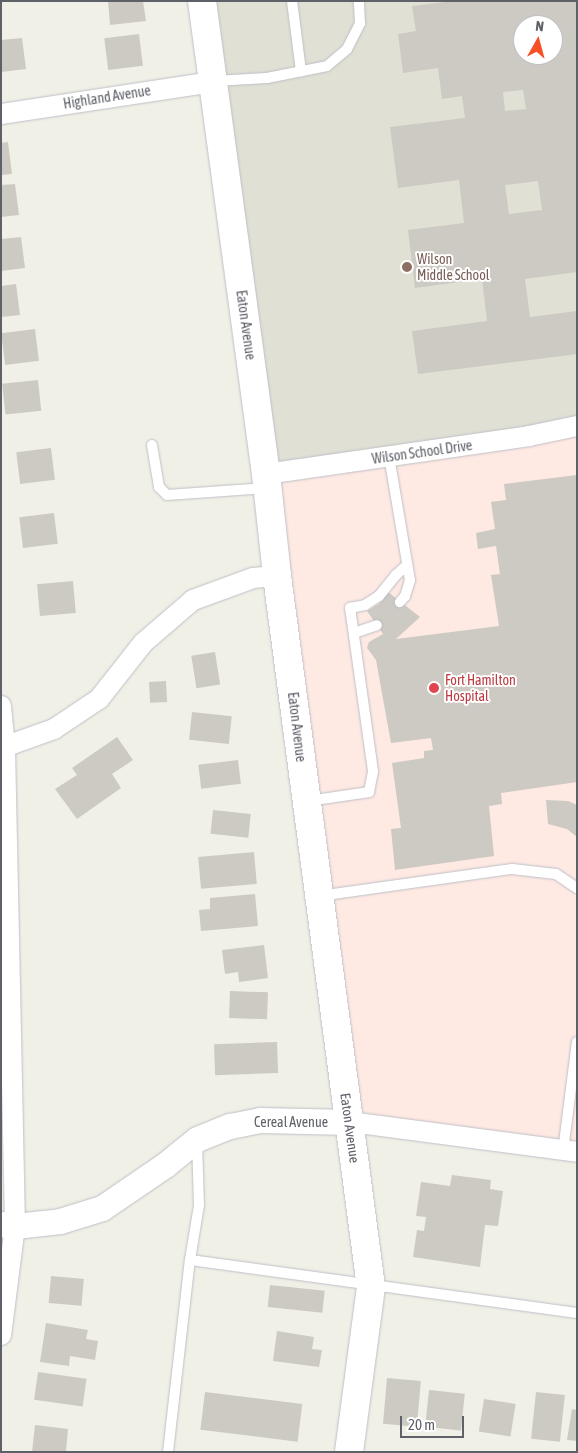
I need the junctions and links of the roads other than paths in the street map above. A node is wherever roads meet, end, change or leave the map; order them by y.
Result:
1 (202, 1) edge
2 (292, 1) edge
3 (359, 1) edge
4 (301, 71) junction
5 (213, 82) junction
6 (1, 114) edge
7 (577, 426) edge
8 (152, 445) dead end
9 (389, 456) junction
10 (267, 481) junction
11 (407, 565) junction
12 (277, 576) junction
13 (400, 602) dead end
14 (377, 625) dead end
15 (354, 633) junction
16 (1, 706) edge
17 (3, 748) edge
18 (307, 801) junction
19 (577, 888) edge
20 (320, 896) junction
21 (577, 1042) edge
22 (350, 1122) junction
23 (197, 1139) junction
24 (570, 1152) edge
25 (8, 1225) edge
26 (190, 1260) junction
27 (371, 1287) junction
28 (577, 1314) edge
29 (1, 1335) edge
30 (168, 1452) edge
31 (349, 1452) edge

1 - 5 main road, Eaton Avenue
2 - 4 lane
3 - 4 lane
4 - 5 lane
5 - 6 street, Highland Avenue
5 - 10 main road, Eaton Avenue
7 - 9 street, Wilson School Drive
8 - 10 lane
9 - 10 street, Wilson School Drive
9 - 11 lane
10 - 12 main road, Eaton Avenue
11 - 13 lane
11 - 15 lane
12 - 17 street
12 - 18 main road, Eaton Avenue
14 - 15 lane
15 - 18 lane
16 - 17 street
17 - 25 street
18 - 20 main road, Eaton Avenue
19 - 20 lane
20 - 22 main road, Eaton Avenue
21 - 24 lane
22 - 23 street, Cereal Avenue
22 - 24 street, Cereal Avenue
22 - 27 main road, Eaton Avenue
23 - 25 street, Cereal Avenue
23 - 26 lane
25 - 29 street
26 - 27 lane
26 - 30 lane
27 - 28 lane
27 - 31 main road, Eaton Avenue

